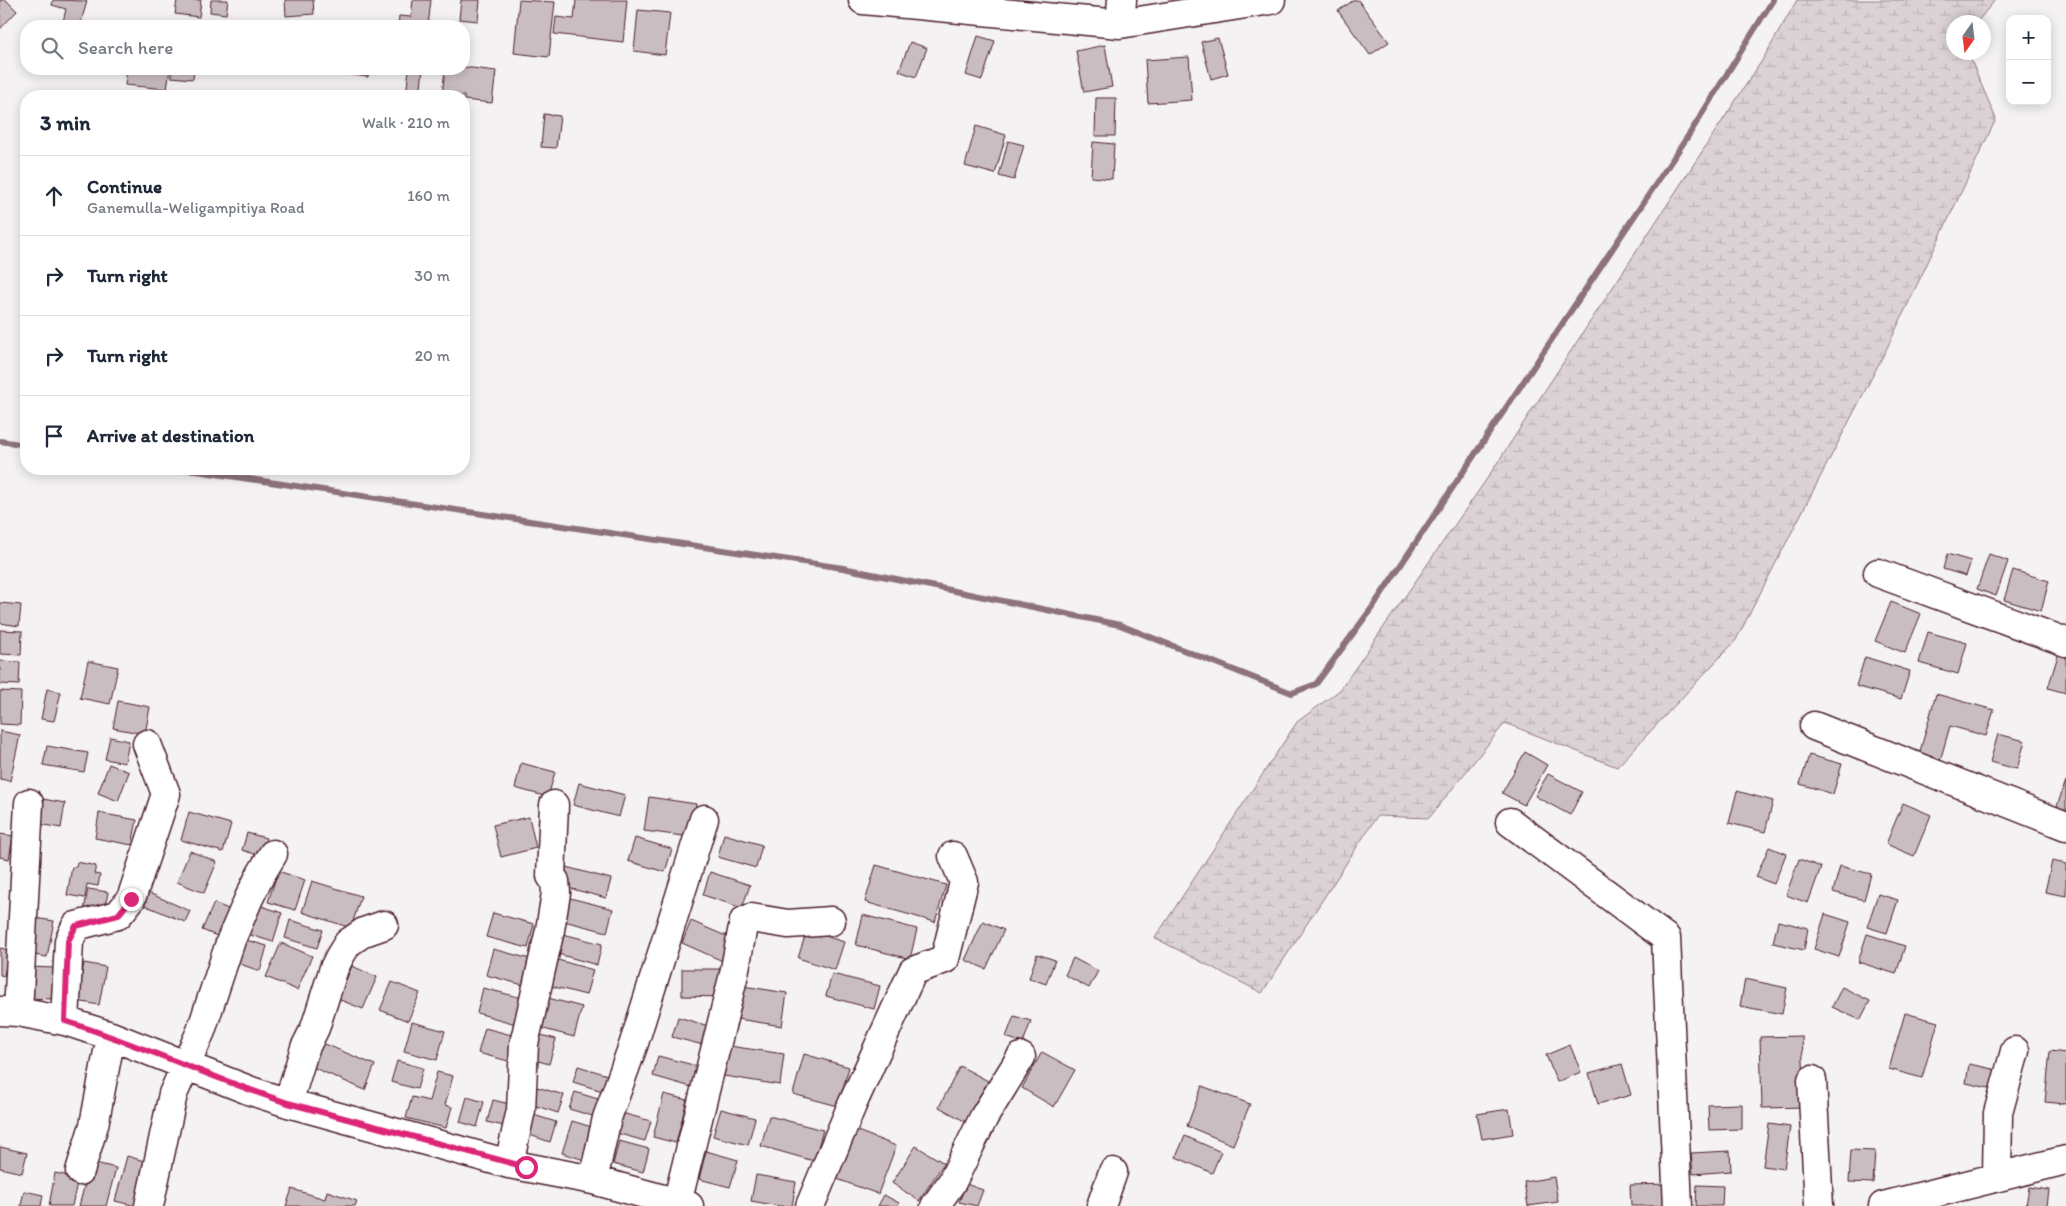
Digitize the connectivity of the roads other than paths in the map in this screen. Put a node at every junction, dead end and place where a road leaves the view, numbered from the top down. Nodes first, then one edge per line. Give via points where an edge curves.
1 (863, 0) edge
2 (1271, 0) edge
3 (1121, 12) edge
4 (1878, 573) dead end
5 (2066, 642) edge
6 (1814, 726) dead end
7 (147, 744) dead end
8 (29, 803) dead end
9 (554, 805) dead end
10 (704, 819) dead end
11 (1510, 822) dead end
12 (2066, 826) edge
13 (273, 854) dead end
14 (952, 856) dead end
15 (831, 921) dead end
16 (384, 925) dead end
17 (9, 1012) edge
18 (65, 1021) junction
19 (111, 1036) junction
20 (2015, 1051) dead end
21 (1021, 1057) dead end
22 (184, 1066) junction
23 (1812, 1080) dead end
24 (288, 1103) junction
25 (2066, 1160) edge
26 (509, 1164) junction
27 (80, 1171) dead end
28 (1113, 1172) dead end
29 (1997, 1177) junction
30 (593, 1180) junction
31 (683, 1204) edge
32 (148, 1206) edge
33 (810, 1206) edge
34 (935, 1206) edge
35 (1101, 1206) edge
36 (1678, 1206) edge
37 (1819, 1206) edge
38 (1883, 1206) edge

1 - 3 street
2 - 3 street
4 - 5 street
6 - 12 street
7 - 18 street via 166,794 131,899 118,915 76,926 68,941
8 - 17 street
9 - 26 street via 551,876 556,893 524,1044 521,1110
10 - 30 street via 608,1118
11 - 36 street via 1666,938
13 - 22 street via 249,898
14 - 33 street via 964,882 945,959 913,971
15 - 31 street via 788,924 751,918 744,921
16 - 24 street via 364,932 348,943 340,956
17 - 18 street
18 - 19 street
19 - 22 street
19 - 27 street via 94,1125
20 - 29 street via 1998,1113
21 - 34 street via 984,1117 952,1182
22 - 24 street
22 - 32 street via 168,1112
23 - 37 street
24 - 26 street
25 - 29 street
26 - 30 street
28 - 35 street
29 - 38 street
30 - 31 street

